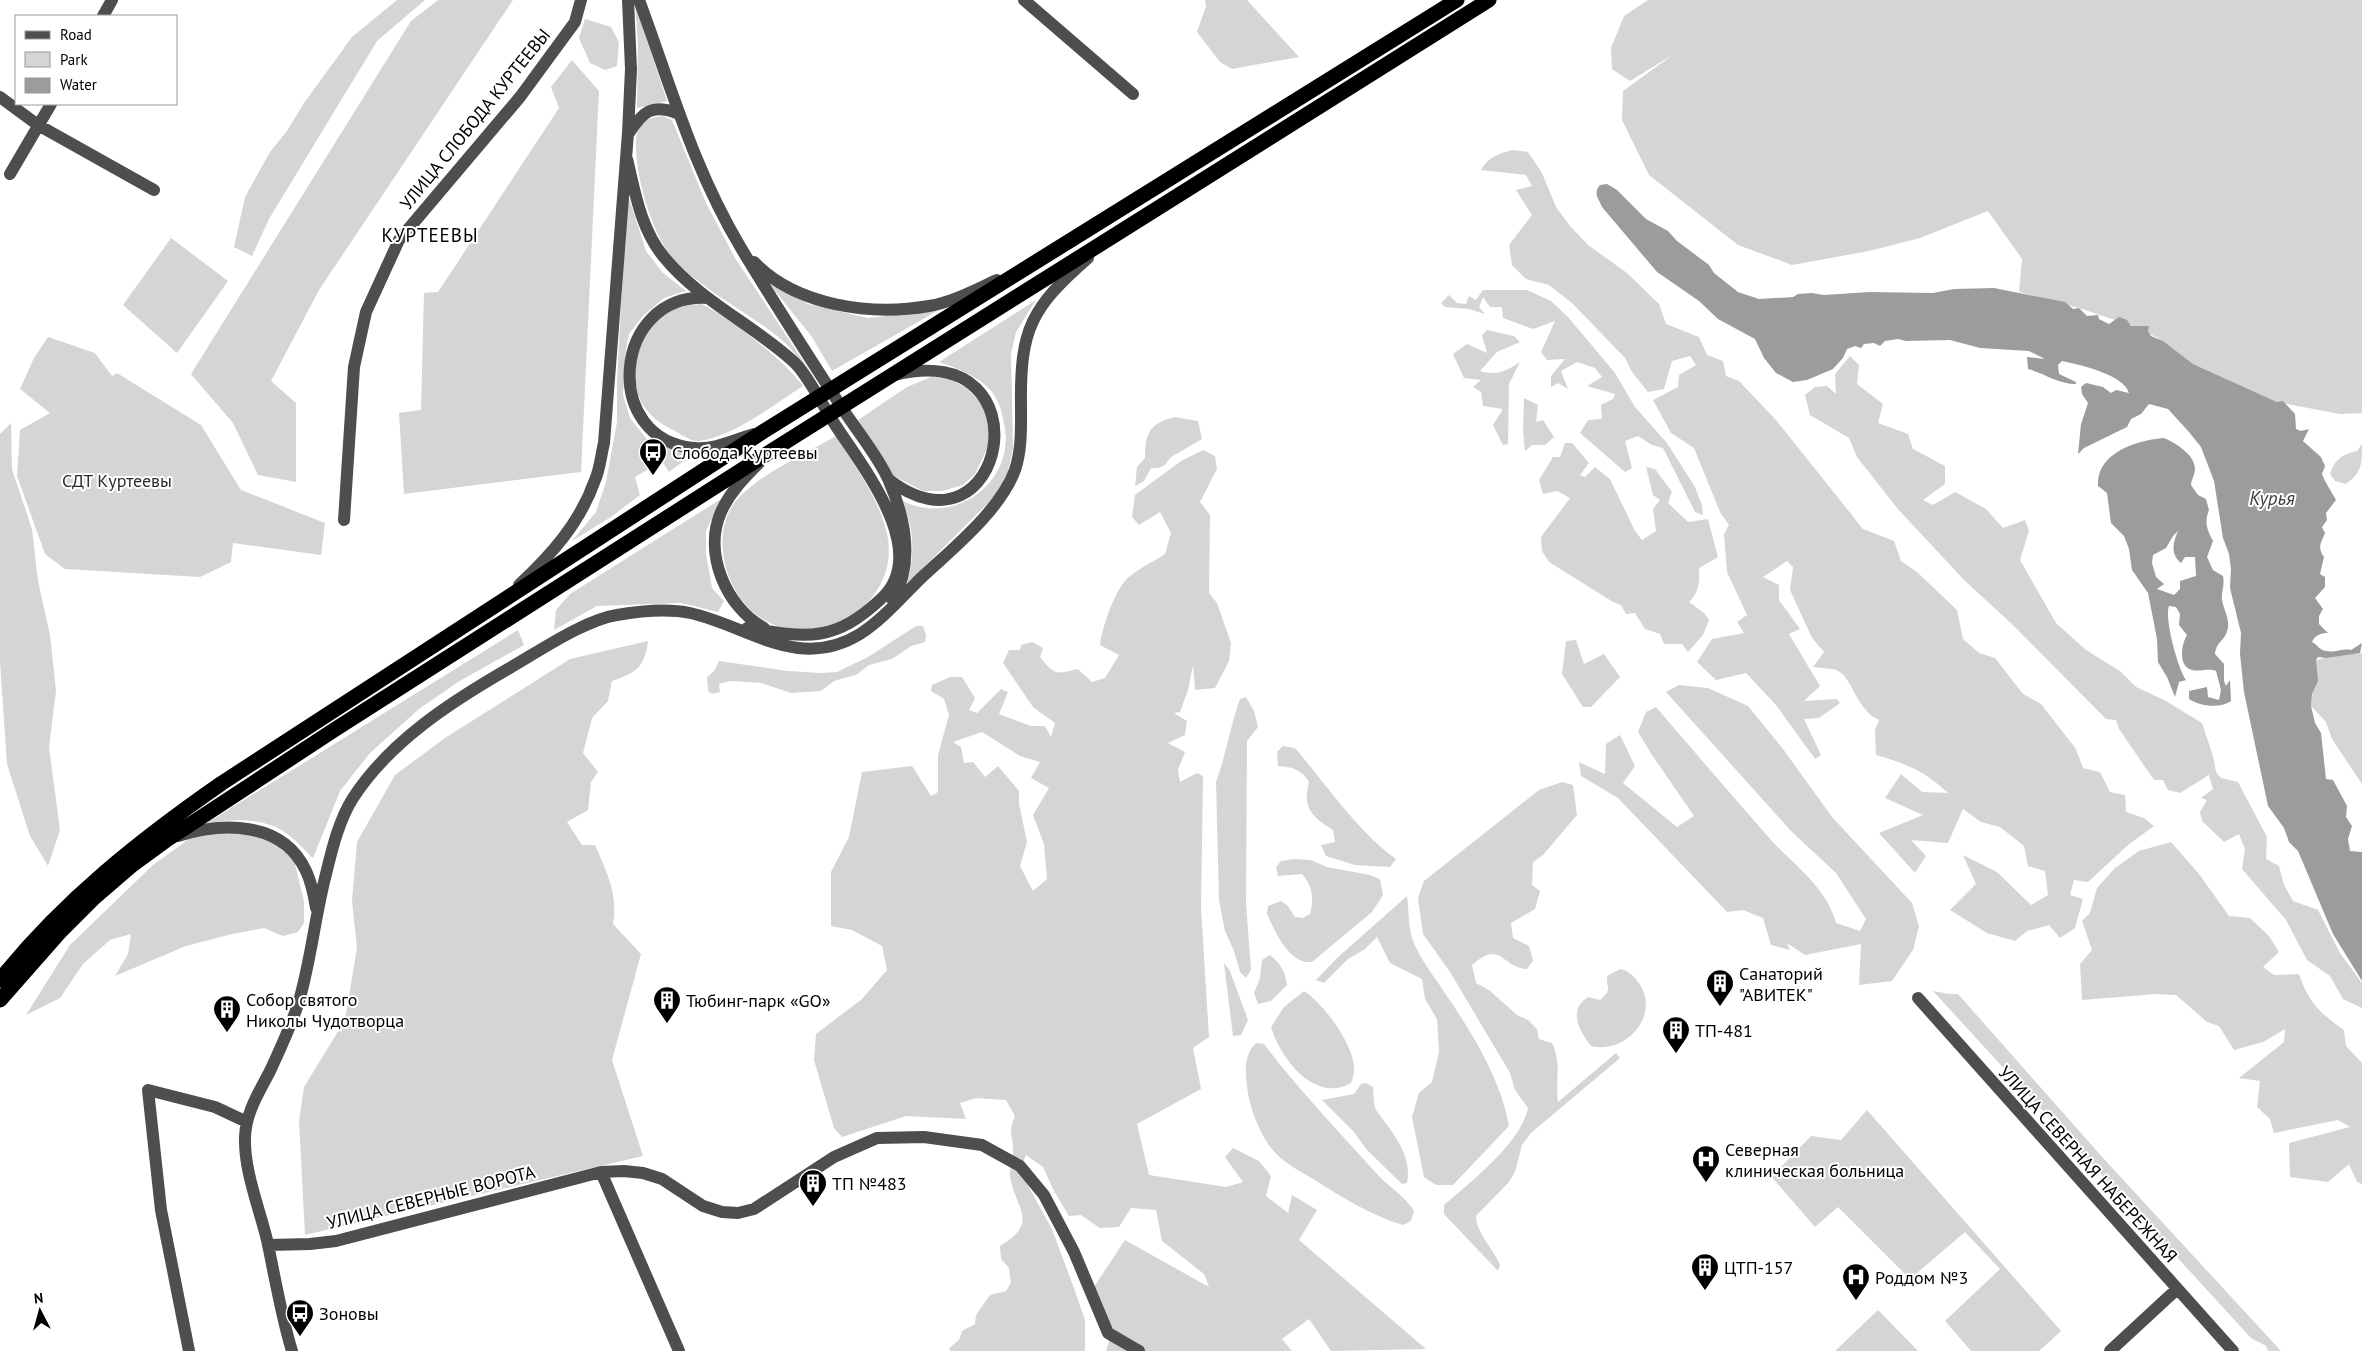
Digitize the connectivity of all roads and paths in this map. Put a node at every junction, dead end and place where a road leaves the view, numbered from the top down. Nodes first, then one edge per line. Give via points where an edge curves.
1 (112, 0) edge
2 (582, 0) edge
3 (628, 0) edge
4 (639, 0) edge
5 (1024, 0) edge
6 (1457, 0) edge
7 (1489, 0) edge
8 (104, 15) edge
9 (1133, 94) dead end
10 (0, 97) edge
11 (50, 105) edge
12 (677, 114) junction
13 (38, 125) junction
14 (628, 133) junction
15 (627, 159) junction
16 (10, 174) dead end
17 (154, 190) dead end
18 (1112, 236) junction
19 (740, 247) junction
20 (1035, 262) junction
21 (708, 298) junction
22 (885, 380) junction
23 (764, 431) junction
24 (776, 448) junction
25 (888, 479) junction
26 (344, 520) dead end
27 (502, 600) junction
28 (885, 613) junction
29 (728, 625) junction
30 (795, 636) junction
31 (168, 839) junction
32 (318, 913) junction
33 (0, 980) edge
34 (1918, 998) dead end
35 (0, 1000) edge
36 (247, 1122) junction
37 (601, 1172) junction
38 (268, 1245) junction
39 (2176, 1290) junction
40 (189, 1351) edge
41 (292, 1351) edge
42 (679, 1351) edge
43 (1139, 1351) edge
44 (2110, 1351) edge
45 (2233, 1351) edge

1 - 8 street
2 - 26 street, УЛИЦА СЛОБОДА КУРТЕЕВЫ via 576,22 520,97 399,240 366,312 354,367
3 - 14 street via 631,28
4 - 12 street
5 - 9 street
6 - 20 highway
7 - 18 highway
10 - 13 street
11 - 13 street
12 - 14 street via 651,109 638,118
12 - 19 street via 696,161
13 - 16 street
13 - 17 street
14 - 15 street
15 - 21 street via 649,233 677,272
15 - 27 street via 608,407 596,480 584,507 552,554
18 - 22 highway
18 - 28 street via 1063,280 1042,305 1027,331 1021,378 1020,447 1004,492 963,540
19 - 20 street via 771,276 804,294 829,302 874,309 930,306 959,298
19 - 25 street
20 - 23 highway
21 - 23 street via 673,302 646,323 632,352 630,387 633,403 655,433 681,446 708,448
21 - 30 street via 797,365 887,506 897,533 897,572 885,594 862,616 842,627 819,635
22 - 24 highway
22 - 25 street via 922,370 963,379 981,393 988,404 995,430 987,473 964,494 925,499 906,492
23 - 27 highway
24 - 30 street via 736,486 727,500 716,528 716,556 724,583 749,619 764,628
24 - 31 highway
25 - 28 street via 906,535 906,562 901,586
27 - 33 highway via 171,818 80,894
28 - 29 street via 860,634 833,646 804,650 774,643
29 - 30 street
29 - 32 street via 688,612 669,610 611,616 588,624 445,708 400,744 352,800 337,834
31 - 32 street via 208,828 232,826 275,838 290,848 306,870
31 - 35 highway via 131,866 59,932
32 - 36 street via 298,1004
34 - 39 street, УЛИЦА СЕВЕРНАЯ НАБЕРЕЖНАЯ
36 - 38 street via 246,1153
36 - 40 street via 215,1107 148,1090 162,1210
37 - 38 street, УЛИЦА СЕВЕРНЫЕ ВОРОТА via 336,1241
37 - 42 street
37 - 43 street, УЛИЦА СЕВЕРНЫЕ ВОРОТА via 644,1173 662,1179 703,1206 738,1213 754,1209 814,1168 877,1138 924,1137 982,1145 1020,1166 1044,1196 1074,1252 1108,1333
38 - 41 street
39 - 44 street
39 - 45 street, УЛИЦА СЕВЕРНАЯ НАБЕРЕЖНАЯ

